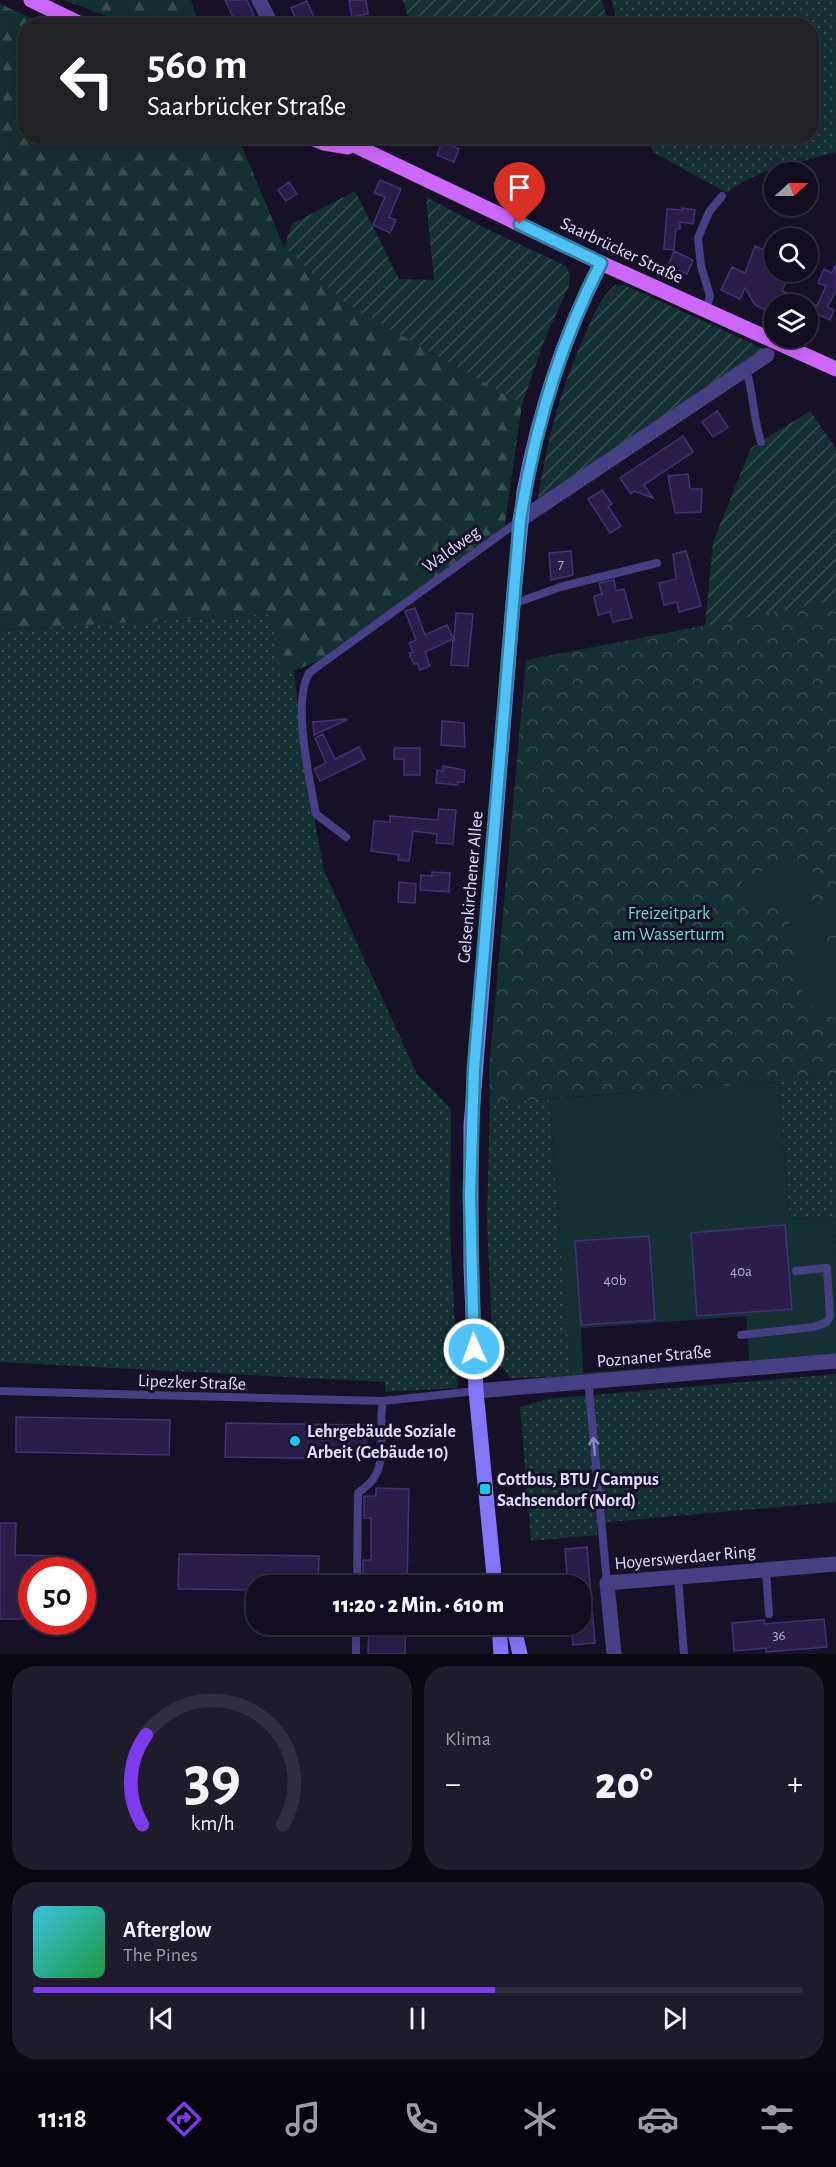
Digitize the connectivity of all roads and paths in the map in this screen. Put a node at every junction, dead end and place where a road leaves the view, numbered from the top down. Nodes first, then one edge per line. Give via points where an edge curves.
1 (31, 0) edge
2 (259, 0) edge
3 (68, 18) edge
4 (268, 18) edge
5 (330, 144) edge
6 (350, 144) edge
7 (360, 149) junction
8 (722, 196) dead end
9 (601, 263) junction
10 (706, 310) junction
11 (766, 355) dead end
12 (836, 369) edge
13 (746, 370) junction
14 (761, 442) dead end
15 (520, 520) junction
16 (657, 563) dead end
17 (513, 604) junction
18 (346, 837) dead end
19 (796, 1271) dead end
20 (741, 1335) dead end
21 (836, 1361) edge
22 (591, 1380) junction
23 (0, 1391) edge
24 (476, 1391) junction
25 (383, 1401) junction
26 (490, 1527) junction
27 (836, 1564) edge
28 (766, 1570) junction
29 (357, 1575) edge
30 (494, 1575) edge
31 (501, 1575) edge
32 (678, 1577) junction
33 (607, 1583) junction
34 (770, 1614) dead end
35 (357, 1635) edge
36 (500, 1635) edge
37 (516, 1635) edge
38 (356, 1654) edge
39 (501, 1654) edge
40 (520, 1654) edge
41 (614, 1654) edge
42 (684, 1654) edge

1 - 3 main road
2 - 4 street
5 - 7 main road, Saarbrücker Straße
6 - 7 main road, Saarbrücker Straße
7 - 9 main road, Saarbrücker Straße
8 - 10 lane via 709,212 698,238 710,296
9 - 10 main road, Saarbrücker Straße
9 - 15 main road, Gelsenkirchener Allee via 553,376 534,442
10 - 12 main road, Saarbrücker Straße
11 - 13 street, Waldweg
13 - 14 lane
13 - 15 street, Waldweg
15 - 17 main road, Gelsenkirchener Allee
15 - 18 lane, Waldweg via 310,672 305,680 301,694 305,754 316,814
16 - 17 lane via 561,587
17 - 24 main road, Gelsenkirchener Allee via 471,1126
19 - 20 lane via 827,1268 827,1322 814,1327
21 - 22 street, Poznaner Straße
22 - 24 street, Poznaner Straße
33 -> 22 lane
23 - 25 lane, Lipezker Straße
24 - 25 lane, Lipezker Straße
24 - 26 main road, Gelsenkirchener Allee
25 - 29 lane via 380,1463 375,1478 358,1493
26 - 30 main road, Gelsenkirchener Allee
26 - 31 main road, Gelsenkirchener Allee
27 - 28 street, Hoyerswerdaer Ring
28 - 32 street, Hoyerswerdaer Ring
28 - 34 lane
32 - 33 street, Hoyerswerdaer Ring
32 - 42 lane
33 - 41 street, Hoyerswerdaer Ring
35 - 38 lane
36 - 39 main road
37 - 40 main road

